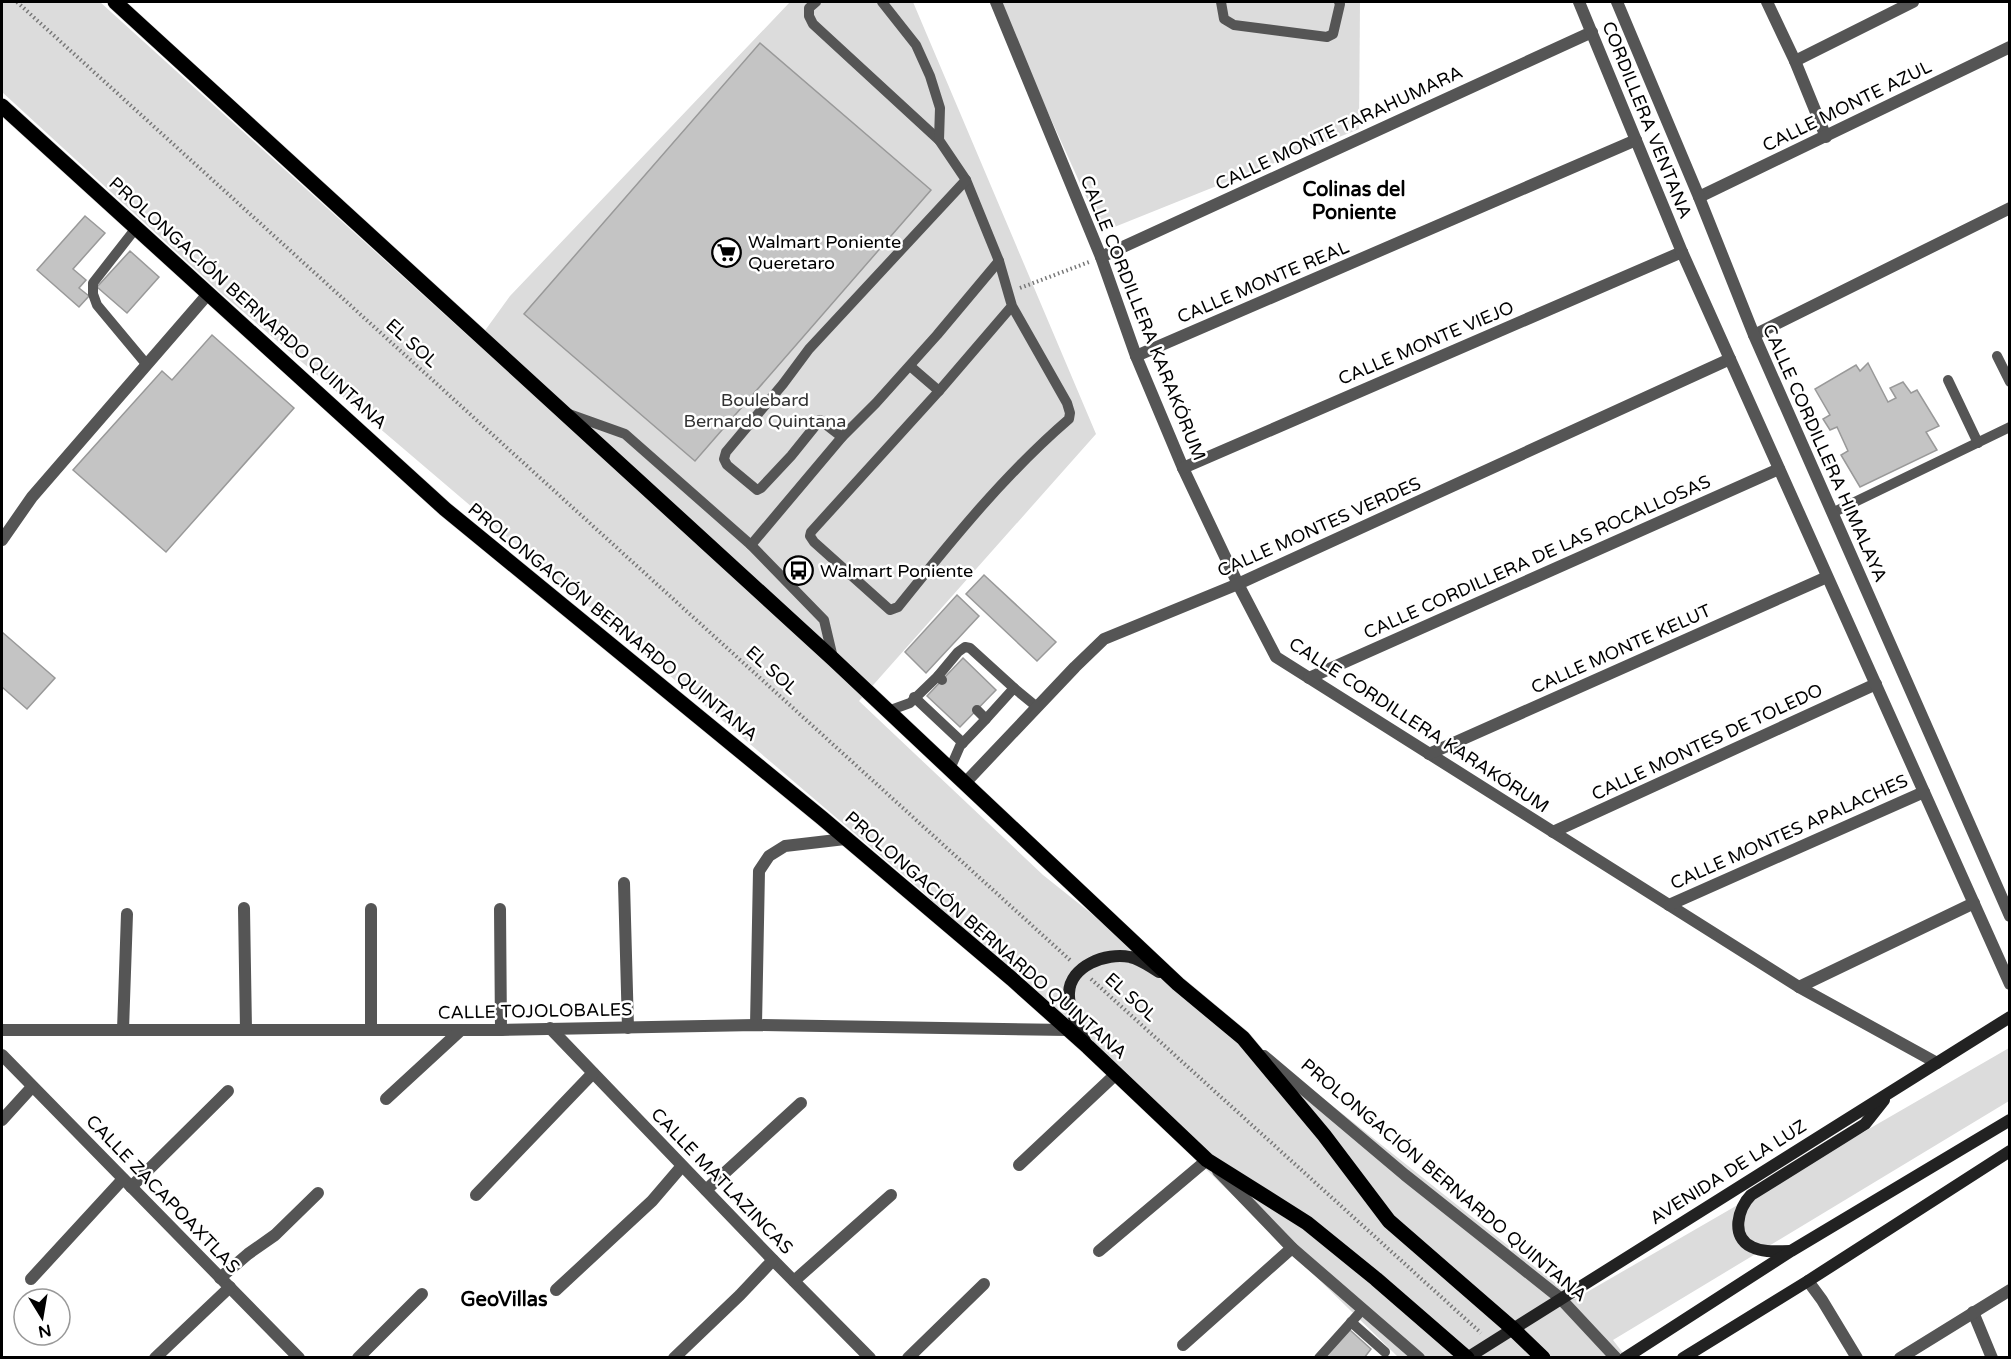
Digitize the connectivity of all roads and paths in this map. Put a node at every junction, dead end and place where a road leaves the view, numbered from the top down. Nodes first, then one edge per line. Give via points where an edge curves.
1 (17, 2) edge
2 (115, 2) edge
3 (816, 2) edge
4 (882, 2) edge
5 (996, 2) edge
6 (1221, 2) edge
7 (1340, 2) edge
8 (1579, 2) edge
9 (1617, 2) edge
10 (1767, 2) edge
11 (1913, 2) edge
12 (1592, 32) junction
13 (2010, 47) edge
14 (1795, 61) junction
15 (2, 106) edge
16 (1826, 137) junction
17 (939, 140) junction
18 (1636, 140) junction
19 (966, 180) junction
20 (1699, 197) junction
21 (2010, 208) edge
22 (136, 228) junction
23 (1682, 252) junction
24 (1101, 257) junction
25 (999, 261) junction
26 (1008, 292) junction
27 (208, 294) junction
28 (1012, 306) junction
29 (1754, 335) junction
30 (1136, 356) junction
31 (1997, 356) dead end
32 (1730, 359) junction
33 (147, 364) junction
34 (910, 366) junction
35 (1948, 380) dead end
36 (2010, 382) edge
37 (939, 391) junction
38 (563, 412) junction
39 (2010, 428) edge
40 (842, 437) junction
41 (1978, 442) junction
42 (1183, 468) junction
43 (1779, 469) junction
44 (1832, 513) junction
45 (2, 540) edge
46 (751, 545) junction
47 (1827, 577) junction
48 (1238, 584) junction
49 (833, 659) junction
50 (1309, 678) junction
51 (1876, 684) junction
52 (1014, 688) junction
53 (915, 697) junction
54 (1037, 707) junction
55 (977, 710) dead end
56 (888, 711) junction
57 (986, 719) junction
58 (963, 743) junction
59 (1429, 754) junction
60 (950, 769) junction
61 (965, 783) junction
62 (1924, 792) junction
63 (1553, 832) junction
64 (845, 839) junction
65 (624, 883) dead end
66 (1974, 903) junction
67 (1670, 905) junction
68 (244, 908) dead end
69 (371, 909) dead end
70 (500, 909) dead end
71 (127, 914) dead end
72 (2010, 916) edge
73 (1080, 969) junction
74 (1178, 984) junction
75 (2010, 984) edge
76 (1799, 987) junction
77 (2010, 1017) edge
78 (756, 1025) junction
79 (550, 1028) junction
80 (628, 1028) junction
81 (2, 1030) edge
82 (123, 1030) junction
83 (246, 1030) junction
84 (371, 1030) junction
85 (460, 1030) junction
86 (501, 1030) junction
87 (1068, 1030) junction
88 (1243, 1038) junction
89 (1088, 1047) junction
90 (2, 1055) edge
91 (1936, 1063) junction
92 (593, 1073) junction
93 (1116, 1074) junction
94 (32, 1087) junction
95 (1893, 1090) junction
96 (228, 1091) dead end
97 (386, 1099) dead end
98 (801, 1103) dead end
99 (2, 1120) edge
100 (2010, 1120) edge
101 (2010, 1151) edge
102 (1207, 1160) junction
103 (1019, 1165) dead end
104 (682, 1166) junction
105 (127, 1183) junction
106 (706, 1190) junction
107 (318, 1193) dead end
108 (476, 1195) dead end
109 (891, 1195) dead end
110 (1292, 1248) junction
111 (1099, 1251) dead end
112 (1791, 1251) junction
113 (773, 1260) junction
114 (220, 1278) junction
115 (31, 1279) dead end
116 (794, 1281) junction
117 (1808, 1281) junction
118 (984, 1284) dead end
119 (230, 1287) junction
120 (556, 1290) dead end
121 (2010, 1290) edge
122 (422, 1294) dead end
123 (1560, 1298) junction
124 (1363, 1309) junction
125 (1973, 1312) junction
126 (1351, 1322) junction
127 (1512, 1328) junction
128 (1390, 1333) junction
129 (1491, 1342) junction
130 (1183, 1346) dead end
131 (1384, 1355) edge
132 (865, 1356) edge
133 (1467, 1357) edge
134 (155, 1358) edge
135 (298, 1358) edge
136 (358, 1358) edge
137 (674, 1358) edge
138 (908, 1358) edge
139 (1319, 1358) edge
140 (1419, 1358) edge
141 (1543, 1358) edge
142 (1616, 1358) edge
143 (1625, 1358) edge
144 (1683, 1358) edge
145 (1857, 1358) edge
146 (1900, 1358) edge
147 (1992, 1358) edge

1 - 73 path, EL SOL
2 - 38 main road, PROLONGACIÓN BERNARDO QUINTANA
3 - 17 lane via 808,12 813,24
4 - 17 lane via 916,45 930,76 940,108
5 - 24 street, CALLE CORDILLERA KARAKÓRUM
6 - 7 lane via 1224,19 1234,25 1327,37 1333,34
8 - 12 street, CORDILLERA VENTANA
9 - 20 street, CALLE CORDILLERA HIMALAYA
10 - 14 street
11 - 14 street
12 - 18 street, CORDILLERA VENTANA
12 - 24 street, CALLE MONTE TARAHUMARA
13 - 16 street, CALLE MONTE AZUL
14 - 16 street
15 - 22 main road, PROLONGACIÓN BERNARDO QUINTANA
16 - 20 street, CALLE MONTE AZUL
17 - 19 lane
18 - 23 street, CORDILLERA VENTANA
18 - 30 street, CALLE MONTE REAL
19 - 25 lane
19 - 40 lane via 809,349 724,459 757,490 820,420
20 - 29 street, CALLE CORDILLERA HIMALAYA
21 - 29 street
22 - 27 main road, PROLONGACIÓN BERNARDO QUINTANA
22 - 33 lane via 93,283 93,294 97,305
23 - 32 street
23 - 42 street, CALLE MONTE VIEJO
24 - 26 path
24 - 30 street, CALLE CORDILLERA KARAKÓRUM
25 - 26 lane
25 - 34 lane
26 - 28 lane
27 - 33 street
27 - 64 main road, PROLONGACIÓN BERNARDO QUINTANA via 445,509
28 - 37 lane
28 - 37 lane via 1067,403 1069,419 1021,464 892,610 814,542 811,531
29 - 44 street, CALLE CORDILLERA HIMALAYA
30 - 42 street, CALLE CORDILLERA KARAKÓRUM
31 - 36 lane
32 - 43 street
32 - 48 street, CALLE MONTES VERDES
33 - 45 street via 32,497
34 - 37 lane
34 - 40 lane
35 - 41 lane
38 - 46 lane via 625,434
38 - 49 main road, PROLONGACIÓN BERNARDO QUINTANA
39 - 41 lane
40 - 46 lane
41 - 44 lane
42 - 48 street, CALLE CORDILLERA KARAKÓRUM
43 - 47 street
43 - 50 street, CALLE CORDILLERA DE LAS ROCALLOSAS
44 - 72 street, CALLE CORDILLERA HIMALAYA
46 - 49 lane via 824,620
47 - 51 street
47 - 59 street, CALLE MONTE KELUT
48 - 50 street, CALLE CORDILLERA KARAKÓRUM via 1276,657
48 - 54 street, CALLE MONTES VERDES via 1104,639
49 - 56 main road, PROLONGACIÓN BERNARDO QUINTANA
50 - 59 street, CALLE CORDILLERA KARAKÓRUM
51 - 62 street
51 - 63 street, CALLE MONTES DE TOLEDO
52 - 53 lane via 965,647 940,678
52 - 54 lane
52 - 57 lane
53 - 56 lane via 910,703
53 - 58 lane
54 - 61 street, CALLE MONTES VERDES
55 - 57 lane
56 - 60 main road, PROLONGACIÓN BERNARDO QUINTANA
57 - 58 lane
58 - 60 lane
59 - 63 street, CALLE CORDILLERA KARAKÓRUM
60 - 61 main road, PROLONGACIÓN BERNARDO QUINTANA
61 - 74 main road, PROLONGACIÓN BERNARDO QUINTANA
62 - 66 street
62 - 67 street, CALLE MONTES APALACHES
63 - 67 street, CALLE CORDILLERA KARAKÓRUM
64 - 78 street via 785,846 769,856 759,871
64 - 87 main road, PROLONGACIÓN BERNARDO QUINTANA
65 - 80 street
66 - 75 street
66 - 76 street
67 - 76 street, CALLE CORDILLERA KARAKÓRUM
68 - 83 street
69 - 84 street
70 - 86 street
71 - 82 street
73 - 74 main road via 1109,956 1127,956
73 - 89 main road via 1071,985 1070,1001
73 - 129 path, EL SOL
74 - 88 main road, PROLONGACIÓN BERNARDO QUINTANA
76 - 91 street, CALLE CORDILLERA KARAKÓRUM
77 - 91 main road, AVENIDA DE LA LUZ
78 - 80 street, CALLE TOJOLOBALES
78 - 87 street, CALLE TOJOLOBALES
79 - 80 street, CALLE TOJOLOBALES
79 - 86 street, CALLE TOJOLOBALES
79 - 92 street, CALLE MATLAZINCAS
81 - 82 street, CALLE TOJOLOBALES
82 - 83 street, CALLE TOJOLOBALES
83 - 84 street, CALLE TOJOLOBALES
84 - 85 street, CALLE TOJOLOBALES
85 - 86 street, CALLE TOJOLOBALES
85 - 97 street
87 - 89 main road, PROLONGACIÓN BERNARDO QUINTANA
88 - 123 street, PROLONGACIÓN BERNARDO QUINTANA via 1405,1176
88 - 127 main road, PROLONGACIÓN BERNARDO QUINTANA via 1389,1221
89 - 93 main road, PROLONGACIÓN BERNARDO QUINTANA
90 - 94 street, CALLE ZACAPOAXTLAS
91 - 95 main road, AVENIDA DE LA LUZ
92 - 104 street, CALLE MATLAZINCAS
92 - 108 street
93 - 102 main road, PROLONGACIÓN BERNARDO QUINTANA
93 - 103 street
94 - 99 street
94 - 105 street, CALLE ZACAPOAXTLAS
95 - 112 main road via 1865,1124 1743,1203 1738,1224 1743,1240 1759,1250
95 - 123 main road, AVENIDA DE LA LUZ
96 - 105 street
98 - 106 street
100 - 112 main road
101 - 117 main road
102 - 110 street, PROLONGACIÓN BERNARDO QUINTANA
102 - 111 street
102 - 133 main road, PROLONGACIÓN BERNARDO QUINTANA via 1308,1223
104 - 106 street, CALLE MATLAZINCAS
104 - 120 street via 652,1201
105 - 114 street, CALLE ZACAPOAXTLAS
105 - 115 street
106 - 113 street, CALLE MATLAZINCAS
107 - 114 street via 284,1227
109 - 116 street
110 - 124 street, PROLONGACIÓN BERNARDO QUINTANA
110 - 130 street
112 - 143 main road
113 - 116 street, CALLE MATLAZINCAS
113 - 137 street
114 - 119 street, CALLE ZACAPOAXTLAS
116 - 132 street, CALLE MATLAZINCAS
117 - 144 main road
117 - 145 street
118 - 138 street
119 - 134 street
119 - 135 street, CALLE ZACAPOAXTLAS
121 - 125 street
122 - 136 street
123 - 127 main road, AVENIDA DE LA LUZ
123 - 142 street, PROLONGACIÓN BERNARDO QUINTANA
124 - 126 lane
124 - 128 street, PROLONGACIÓN BERNARDO QUINTANA
125 - 146 street
125 - 147 street
126 - 131 lane
126 - 139 lane
127 - 129 main road, AVENIDA DE LA LUZ
127 - 141 main road, PROLONGACIÓN BERNARDO QUINTANA
128 - 131 lane
128 - 140 street, PROLONGACIÓN BERNARDO QUINTANA
129 - 133 main road, AVENIDA DE LA LUZ

